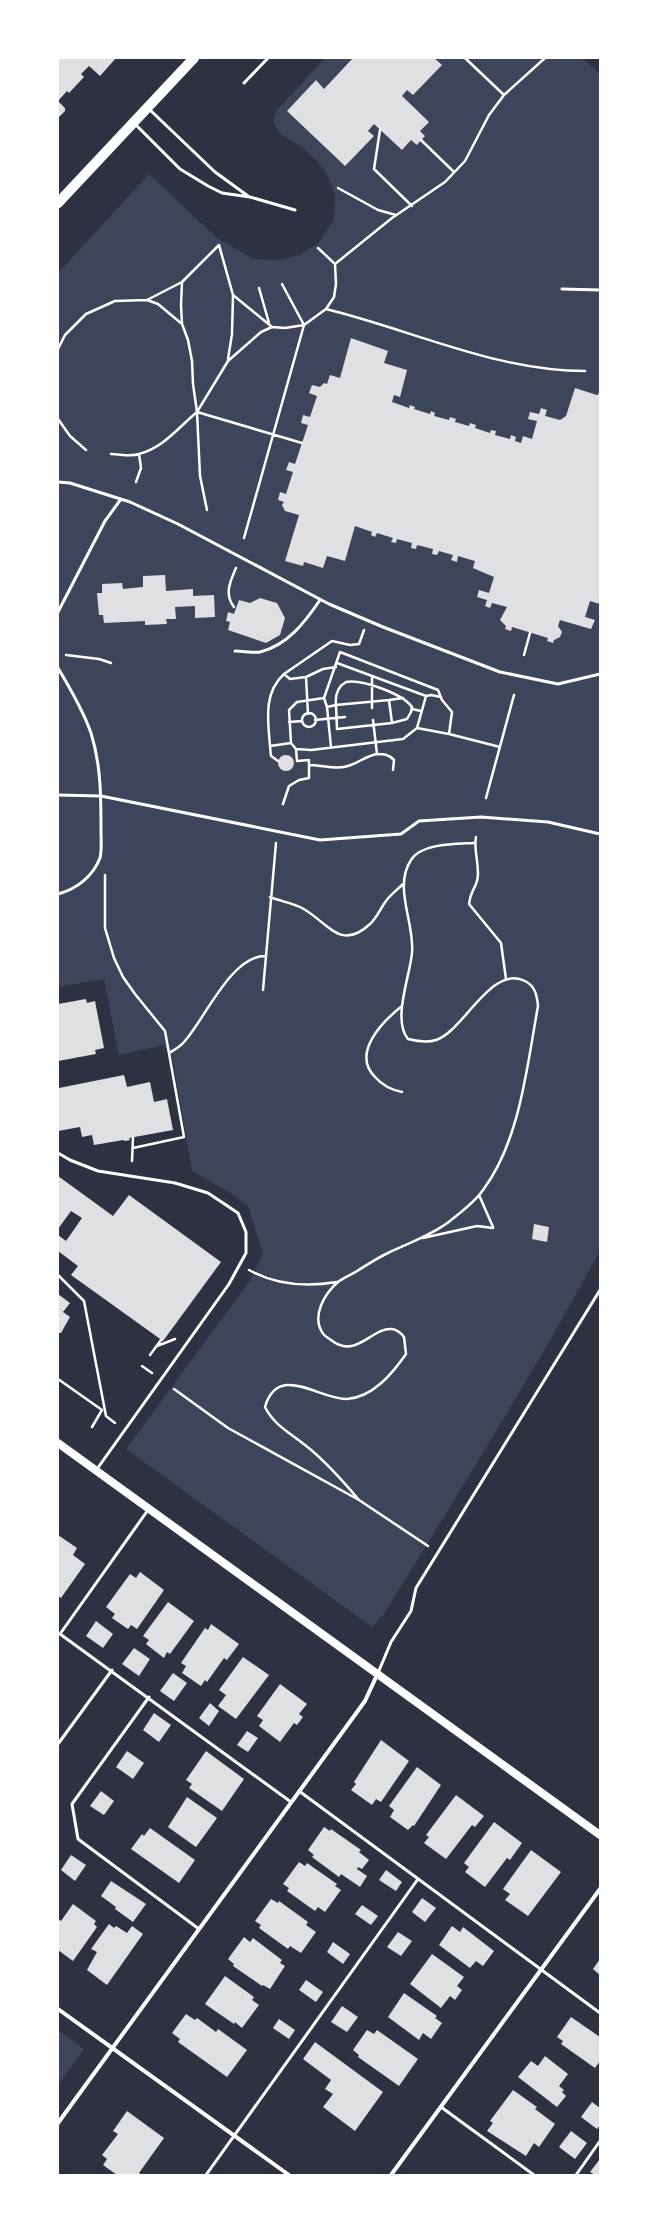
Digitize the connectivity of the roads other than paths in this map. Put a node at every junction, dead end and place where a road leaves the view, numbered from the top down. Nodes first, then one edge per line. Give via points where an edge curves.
1 (194, 58) edge
2 (268, 58) edge
3 (244, 83) dead end
4 (147, 107) junction
5 (133, 122) junction
6 (250, 197) junction
7 (58, 203) edge
8 (295, 210) dead end
9 (562, 289) dead end
10 (600, 290) edge
11 (58, 482) edge
12 (121, 499) junction
13 (320, 600) junction
14 (58, 612) edge
15 (236, 651) dead end
16 (58, 668) edge
17 (600, 674) edge
18 (58, 795) edge
19 (101, 796) junction
20 (600, 834) edge
21 (58, 894) edge
22 (58, 1153) edge
23 (600, 1290) edge
24 (58, 1443) edge
25 (96, 1471) junction
26 (148, 1509) junction
27 (59, 1635) edge
28 (112, 1670) junction
29 (377, 1675) junction
30 (149, 1697) junction
31 (58, 1744) edge
32 (299, 1791) junction
33 (291, 1802) junction
34 (600, 1835) edge
35 (418, 1879) junction
36 (600, 1889) edge
37 (199, 1929) junction
38 (541, 1969) junction
39 (58, 2008) edge
40 (600, 2013) edge
41 (113, 2048) junction
42 (441, 2107) junction
43 (58, 2123) edge
44 (234, 2136) junction
45 (600, 2141) edge
46 (206, 2175) edge
47 (289, 2175) edge
48 (391, 2175) edge
49 (534, 2175) edge
50 (576, 2175) edge

1 - 4 main road
2 - 3 lane
4 - 5 main road
4 - 6 lane via 215,172
5 - 6 lane via 190,176 222,192
5 - 7 main road
6 - 8 lane
9 - 10 lane
11 - 12 lane via 70,483
12 - 13 lane via 178,524
12 - 14 lane via 105,521
13 - 15 lane via 304,624 281,643 260,652
13 - 17 lane via 367,621 500,672 558,684
16 - 19 lane via 72,691 90,732 100,771
18 - 19 lane
19 - 20 lane via 320,840 401,834 419,821 481,818 548,822
19 - 21 lane via 100,857 90,877 69,891
22 - 25 lane via 98,1171 175,1183 208,1193 238,1213 246,1232 246,1254 240,1265 165,1376
23 - 29 lane via 416,1588 411,1611 391,1642
24 - 25 main road
25 - 26 main road
26 - 27 lane
26 - 29 main road
27 - 28 lane
28 - 30 lane
28 - 31 lane
29 - 32 street via 365,1701
29 - 34 main road
30 - 33 lane
30 - 37 lane via 72,1804 78,1839
32 - 33 street
32 - 35 lane
33 - 37 street
35 - 38 lane
35 - 44 lane
36 - 38 street
37 - 41 street
38 - 40 lane
38 - 42 street
39 - 41 street
41 - 43 street
41 - 44 street
42 - 48 street
42 - 49 lane
44 - 46 lane
44 - 47 street
45 - 50 lane

